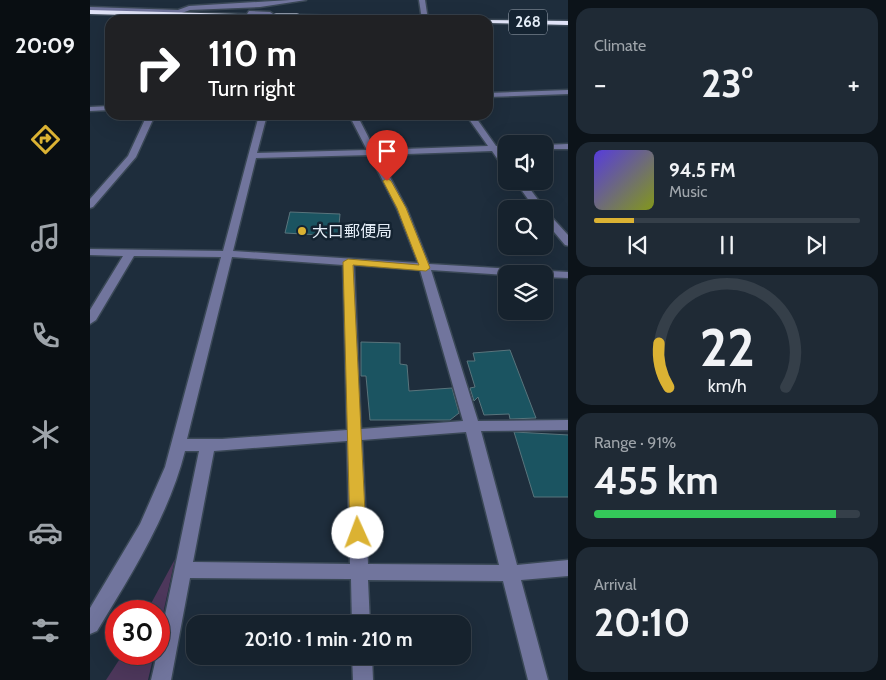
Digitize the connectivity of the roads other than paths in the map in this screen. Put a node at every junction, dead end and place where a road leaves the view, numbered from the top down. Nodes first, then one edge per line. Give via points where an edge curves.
1 (303, 0) edge
2 (422, 0) edge
3 (293, 1) edge
4 (90, 11) edge
5 (179, 12) junction
6 (273, 15) joint
7 (289, 15) edge
8 (424, 15) edge
9 (493, 21) edge
10 (568, 23) edge
11 (568, 92) edge
12 (493, 95) edge
13 (90, 108) edge
14 (105, 108) edge
15 (149, 120) edge
16 (262, 120) edge
17 (356, 120) edge
18 (474, 120) edge
19 (568, 146) edge
20 (553, 147) edge
21 (494, 149) junction
22 (498, 149) edge
23 (373, 153) junction
24 (498, 154) edge
25 (252, 156) junction
26 (90, 205) edge
27 (553, 225) edge
28 (568, 243) edge
29 (90, 252) edge
30 (130, 253) junction
31 (228, 254) junction
32 (348, 262) junction
33 (426, 268) junction
34 (498, 272) edge
35 (553, 274) edge
36 (568, 275) edge
37 (90, 320) edge
38 (568, 425) edge
39 (472, 426) junction
40 (354, 433) junction
41 (178, 445) junction
42 (208, 445) junction
43 (568, 568) edge
44 (183, 570) junction
45 (359, 573) junction
46 (510, 573) junction
47 (361, 615) edge
48 (90, 625) edge
49 (362, 665) edge
50 (161, 680) edge
51 (363, 680) edge
52 (538, 680) edge

1 - 3 street
2 - 8 street
3 - 5 street via 189,8
3 - 7 street
4 - 5 street
4 - 6 highway
5 - 6 street
9 - 10 highway, 268
11 - 12 street
13 - 14 street
15 - 26 street via 132,157
16 - 25 street
17 - 23 street
18 - 21 street
19 - 20 street
21 - 22 street
21 - 23 street
21 - 24 street
23 - 25 street
23 - 33 street via 402,208
25 - 31 street
27 - 28 street
29 - 30 street
30 - 31 street
30 - 37 street
31 - 32 street
31 - 41 street
32 - 33 street
32 - 40 street
33 - 34 street
33 - 39 street
35 - 36 street
38 - 39 street
39 - 40 street
39 - 46 street
40 - 42 street
40 - 45 street
41 - 42 street
41 - 48 street via 157,508
42 - 44 street
43 - 46 street
44 - 45 street
44 - 50 street
45 - 46 street
45 - 47 street
46 - 52 street
49 - 51 street

